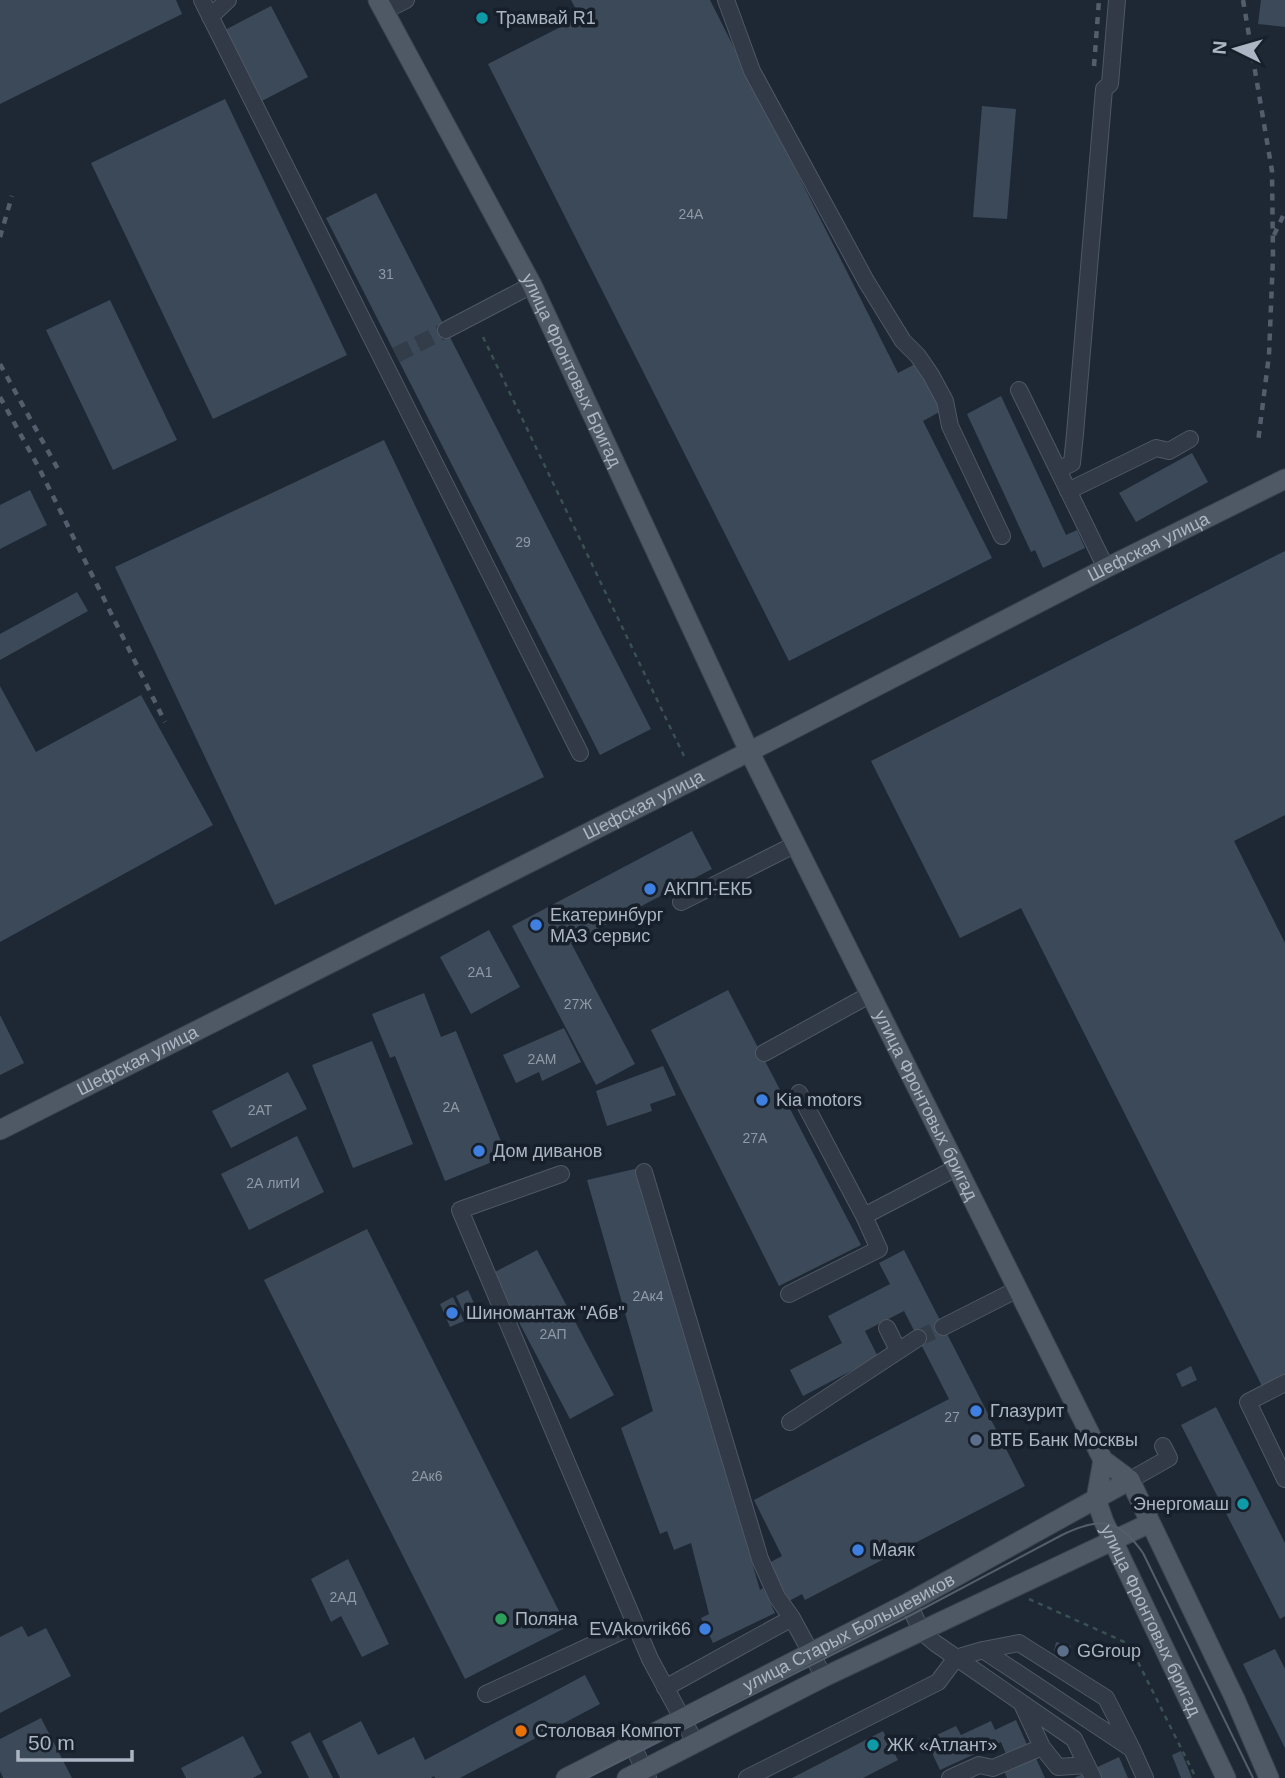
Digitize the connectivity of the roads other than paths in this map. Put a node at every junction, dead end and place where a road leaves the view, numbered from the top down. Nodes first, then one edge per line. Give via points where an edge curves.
1 (202, 0) edge
2 (228, 0) edge
3 (406, 0) edge
4 (726, 0) edge
5 (1117, 0) edge
6 (381, 5) edge
7 (210, 17) junction
8 (532, 285) junction
9 (446, 330) tunnel mouth
10 (1019, 390) dead end
11 (1190, 439) dead end
12 (1058, 470) junction
13 (1285, 479) edge
14 (1068, 491) junction
15 (1002, 536) dead end
16 (1106, 568) junction
17 (749, 751) junction
18 (580, 753) dead end
19 (796, 844) junction
20 (681, 902) dead end
21 (871, 994) junction
22 (765, 1053) dead end
23 (799, 1093) dead end
24 (0, 1130) edge
25 (958, 1167) junction
26 (644, 1172) dead end
27 (561, 1174) dead end
28 (864, 1216) junction
29 (1018, 1289) junction
30 (789, 1294) dead end
31 (943, 1327) tunnel mouth
32 (887, 1328) dead end
33 (918, 1338) tunnel mouth
34 (898, 1350) junction
35 (1285, 1383) edge
36 (790, 1422) dead end
37 (1163, 1446) dead end
38 (1103, 1460) junction
39 (1285, 1479) edge
40 (1130, 1480) junction
41 (1096, 1499) junction
42 (1150, 1523) junction
43 (1112, 1542) junction
44 (908, 1604) junction
45 (792, 1618) junction
46 (635, 1625) junction
47 (922, 1632) junction
48 (983, 1650) junction
49 (811, 1653) junction
50 (956, 1658) junction
51 (824, 1677) junction
52 (665, 1688) junction
53 (486, 1694) dead end
54 (1021, 1702) junction
55 (683, 1717) junction
56 (1085, 1718) junction
57 (1074, 1739) junction
58 (695, 1742) junction
59 (632, 1744) junction
60 (1042, 1747) junction
61 (1132, 1749) junction
62 (1090, 1771) edge
63 (995, 1773) edge
64 (640, 1775) edge
65 (566, 1778) edge
66 (747, 1778) edge
67 (950, 1778) edge
68 (1145, 1778) edge
69 (1226, 1778) edge
70 (1269, 1778) edge

1 - 7 lane
2 - 7 lane
3 - 6 lane
4 - 15 lane via 752,71 866,281 945,401 950,426
5 - 12 lane via 1110,84 1104,89 1076,434 1072,463
6 - 8 main road, улица Фронтовых Бригад
7 - 18 lane via 390,359
8 - 9 lane
8 - 17 main road, улица Фронтовых Бригад
10 - 12 lane
11 - 14 lane via 1169,451 1156,449
12 - 14 lane
13 - 16 main road, Шефская улица
14 - 16 lane
16 - 17 main road, Шефская улица
17 - 19 main road, улица Фронтовых бригад
17 - 24 main road, Шефская улица
19 - 20 lane
19 - 21 main road, улица Фронтовых бригад
21 - 22 lane
21 - 25 main road, улица Фронтовых бригад
23 - 28 lane
25 - 28 lane
25 - 29 main road, улица Фронтовых бригад
26 - 45 lane via 760,1559
27 - 46 lane via 460,1210
28 - 30 lane via 879,1249
29 - 31 lane
29 - 38 main road, улица Фронтовых бригад
32 - 34 lane
33 - 34 lane
34 - 36 lane
35 - 39 lane via 1248,1402
37 - 40 lane via 1169,1458
38 - 40 main road, улица Фронтовых бригад
38 - 41 main road
40 - 41 main road, улица Старых Большевиков
40 - 42 main road, улица Фронтовых бригад
41 - 43 main road, улица Фронтовых бригад
41 - 44 main road, улица Старых Большевиков
42 - 43 main road, улица Старых Большевиков
42 - 70 main road, улица Фронтовых бригад
43 - 47 main road, улица Старых Большевиков
43 - 69 main road, улица Фронтовых бригад
44 - 47 lane
44 - 49 main road, улица Старых Большевиков
45 - 49 lane
45 - 52 lane
46 - 52 lane
46 - 53 lane
47 - 50 lane
47 - 51 main road, улица Старых Большевиков
48 - 50 lane
48 - 56 lane
48 - 61 lane via 1019,1643 1106,1698
49 - 51 lane
49 - 55 main road, улица Старых Большевиков
50 - 54 lane
50 - 66 lane via 938,1682
51 - 58 main road, улица Старых Большевиков
52 - 55 lane
54 - 57 lane
54 - 60 lane
55 - 58 lane
55 - 59 main road, улица Старых Большевиков
56 - 57 lane
56 - 61 lane
57 - 62 lane
58 - 64 main road, улица Старых Большевиков
59 - 64 lane
59 - 65 main road, улица Старых Большевиков
60 - 62 lane via 1058,1767
60 - 63 lane
61 - 68 lane
63 - 67 lane via 979,1765

